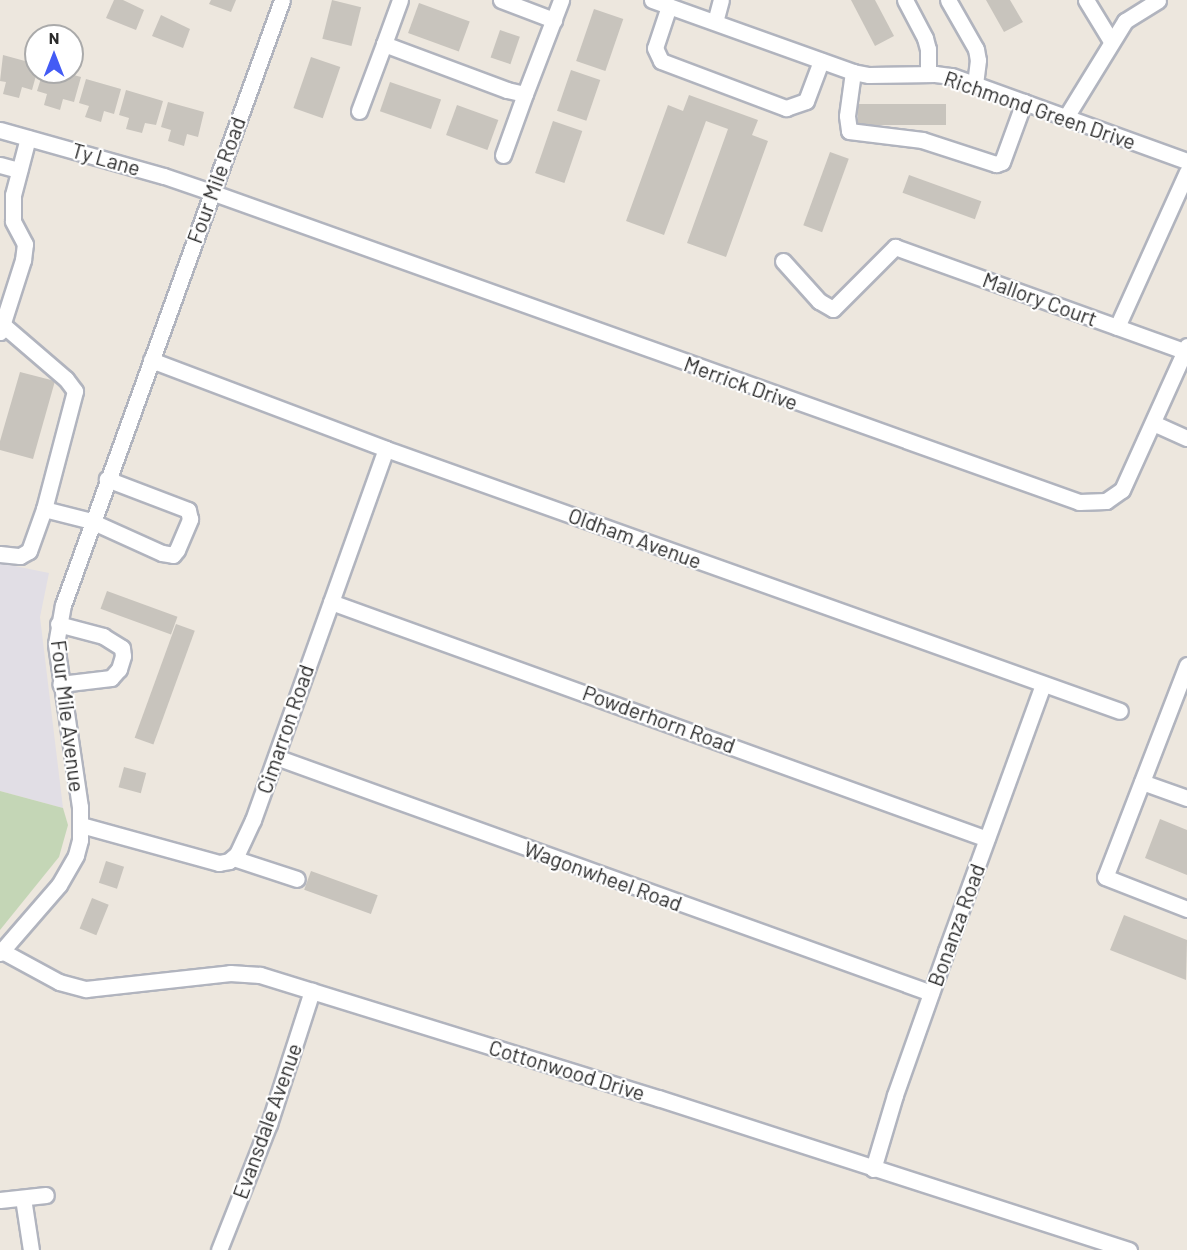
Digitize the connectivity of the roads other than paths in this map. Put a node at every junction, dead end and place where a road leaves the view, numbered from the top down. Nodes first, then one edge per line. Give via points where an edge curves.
1 (282, 0) edge
2 (400, 0) edge
3 (501, 0) edge
4 (561, 0) edge
5 (652, 0) edge
6 (721, 0) edge
7 (904, 0) edge
8 (948, 0) edge
9 (1086, 0) edge
10 (1158, 0) edge
11 (669, 6) junction
12 (554, 20) junction
13 (715, 22) junction
14 (1111, 41) junction
15 (384, 44) junction
16 (821, 61) junction
17 (853, 72) junction
18 (928, 74) junction
19 (975, 84) junction
20 (525, 94) junction
21 (1023, 102) junction
22 (359, 111) dead end
23 (1066, 117) junction
24 (0, 130) edge
25 (28, 138) junction
26 (503, 155) dead end
27 (1187, 161) edge
28 (0, 165) edge
29 (19, 170) junction
30 (1187, 172) edge
31 (211, 192) junction
32 (783, 261) dead end
33 (1117, 327) junction
34 (1, 328) edge
35 (1186, 349) edge
36 (151, 360) junction
37 (1153, 423) junction
38 (1187, 438) edge
39 (386, 449) junction
40 (107, 479) junction
41 (44, 509) junction
42 (91, 521) junction
43 (0, 554) edge
44 (331, 602) junction
45 (58, 624) junction
46 (1186, 671) edge
47 (60, 684) junction
48 (1043, 684) junction
49 (1120, 711) dead end
50 (276, 757) junction
51 (1142, 782) junction
52 (1187, 798) edge
53 (81, 825) junction
54 (987, 839) junction
55 (233, 858) junction
56 (297, 879) dead end
57 (1187, 909) edge
58 (1, 952) edge
59 (312, 991) junction
60 (931, 993) junction
61 (873, 1168) junction
62 (46, 1195) dead end
63 (22, 1198) junction
64 (0, 1200) edge
65 (31, 1250) edge
66 (219, 1250) edge
67 (1129, 1250) edge

1 - 31 street, Four Mile Road
2 - 15 street
3 - 12 street
4 - 12 street
5 - 11 street, Richmond Green Drive
6 - 13 street
7 - 18 street via 925,38
8 - 19 street via 976,49
9 - 14 street
10 - 14 street via 1125,21
11 - 13 street, Richmond Green Drive
11 - 16 street via 655,48 661,61 786,108 806,101
12 - 20 street
13 - 16 street, Richmond Green Drive
14 - 23 street
15 - 20 street
15 - 22 street
16 - 17 street, Richmond Green Drive
17 - 18 street, Richmond Green Drive
17 - 21 street via 847,116 849,131 922,140 996,164 1002,162
18 - 19 street, Richmond Green Drive via 952,76
19 - 21 street, Richmond Green Drive
20 - 26 street
21 - 23 street, Richmond Green Drive
23 - 27 street, Richmond Green Drive
24 - 25 street, Ty Lane
25 - 29 street
25 - 31 street, Ty Lane
28 - 29 street
29 - 34 street via 13,195 13,221 25,244
30 - 33 street
31 - 36 street, Four Mile Road
31 - 37 street, Merrick Drive via 1071,501 1106,501 1122,490
32 - 33 street, Mallory Court via 819,301 833,309 895,247
33 - 35 street, Mallory Court
34 - 41 street via 75,391
35 - 37 street, Merrick Drive
36 - 39 street, Oldham Avenue
36 - 40 street, Four Mile Avenue
37 - 38 street
39 - 44 street, Cimarron Road
39 - 48 street, Oldham Avenue
40 - 42 street, Four Mile Avenue
40 - 42 street via 188,510 190,519 173,555
41 - 42 street
41 - 43 street via 29,550 20,556
42 - 45 street, Four Mile Avenue
44 - 50 street, Cimarron Road
44 - 54 street, Powderhorn Road
45 - 47 street, Four Mile Avenue
45 - 47 street via 103,636 122,648 123,656 111,678
46 - 51 street
47 - 53 street, Four Mile Avenue
48 - 49 street, Oldham Avenue
48 - 54 street, Bonanza Road
50 - 55 street, Cimarron Road via 243,845
50 - 60 street, Wagonwheel Road
51 - 52 street
51 - 57 street via 1106,877
53 - 55 street via 219,863
53 - 58 street, Four Mile Avenue via 76,855 68,870
54 - 60 street, Bonanza Road
55 - 56 street
58 - 59 street, Cottonwood Drive via 59,982 86,988 245,973
59 - 61 street, Cottonwood Drive
59 - 66 street, Evansdale Avenue via 269,1124
60 - 61 street, Bonanza Road
61 - 67 street, Cottonwood Drive
62 - 63 street
63 - 64 street
63 - 65 street

